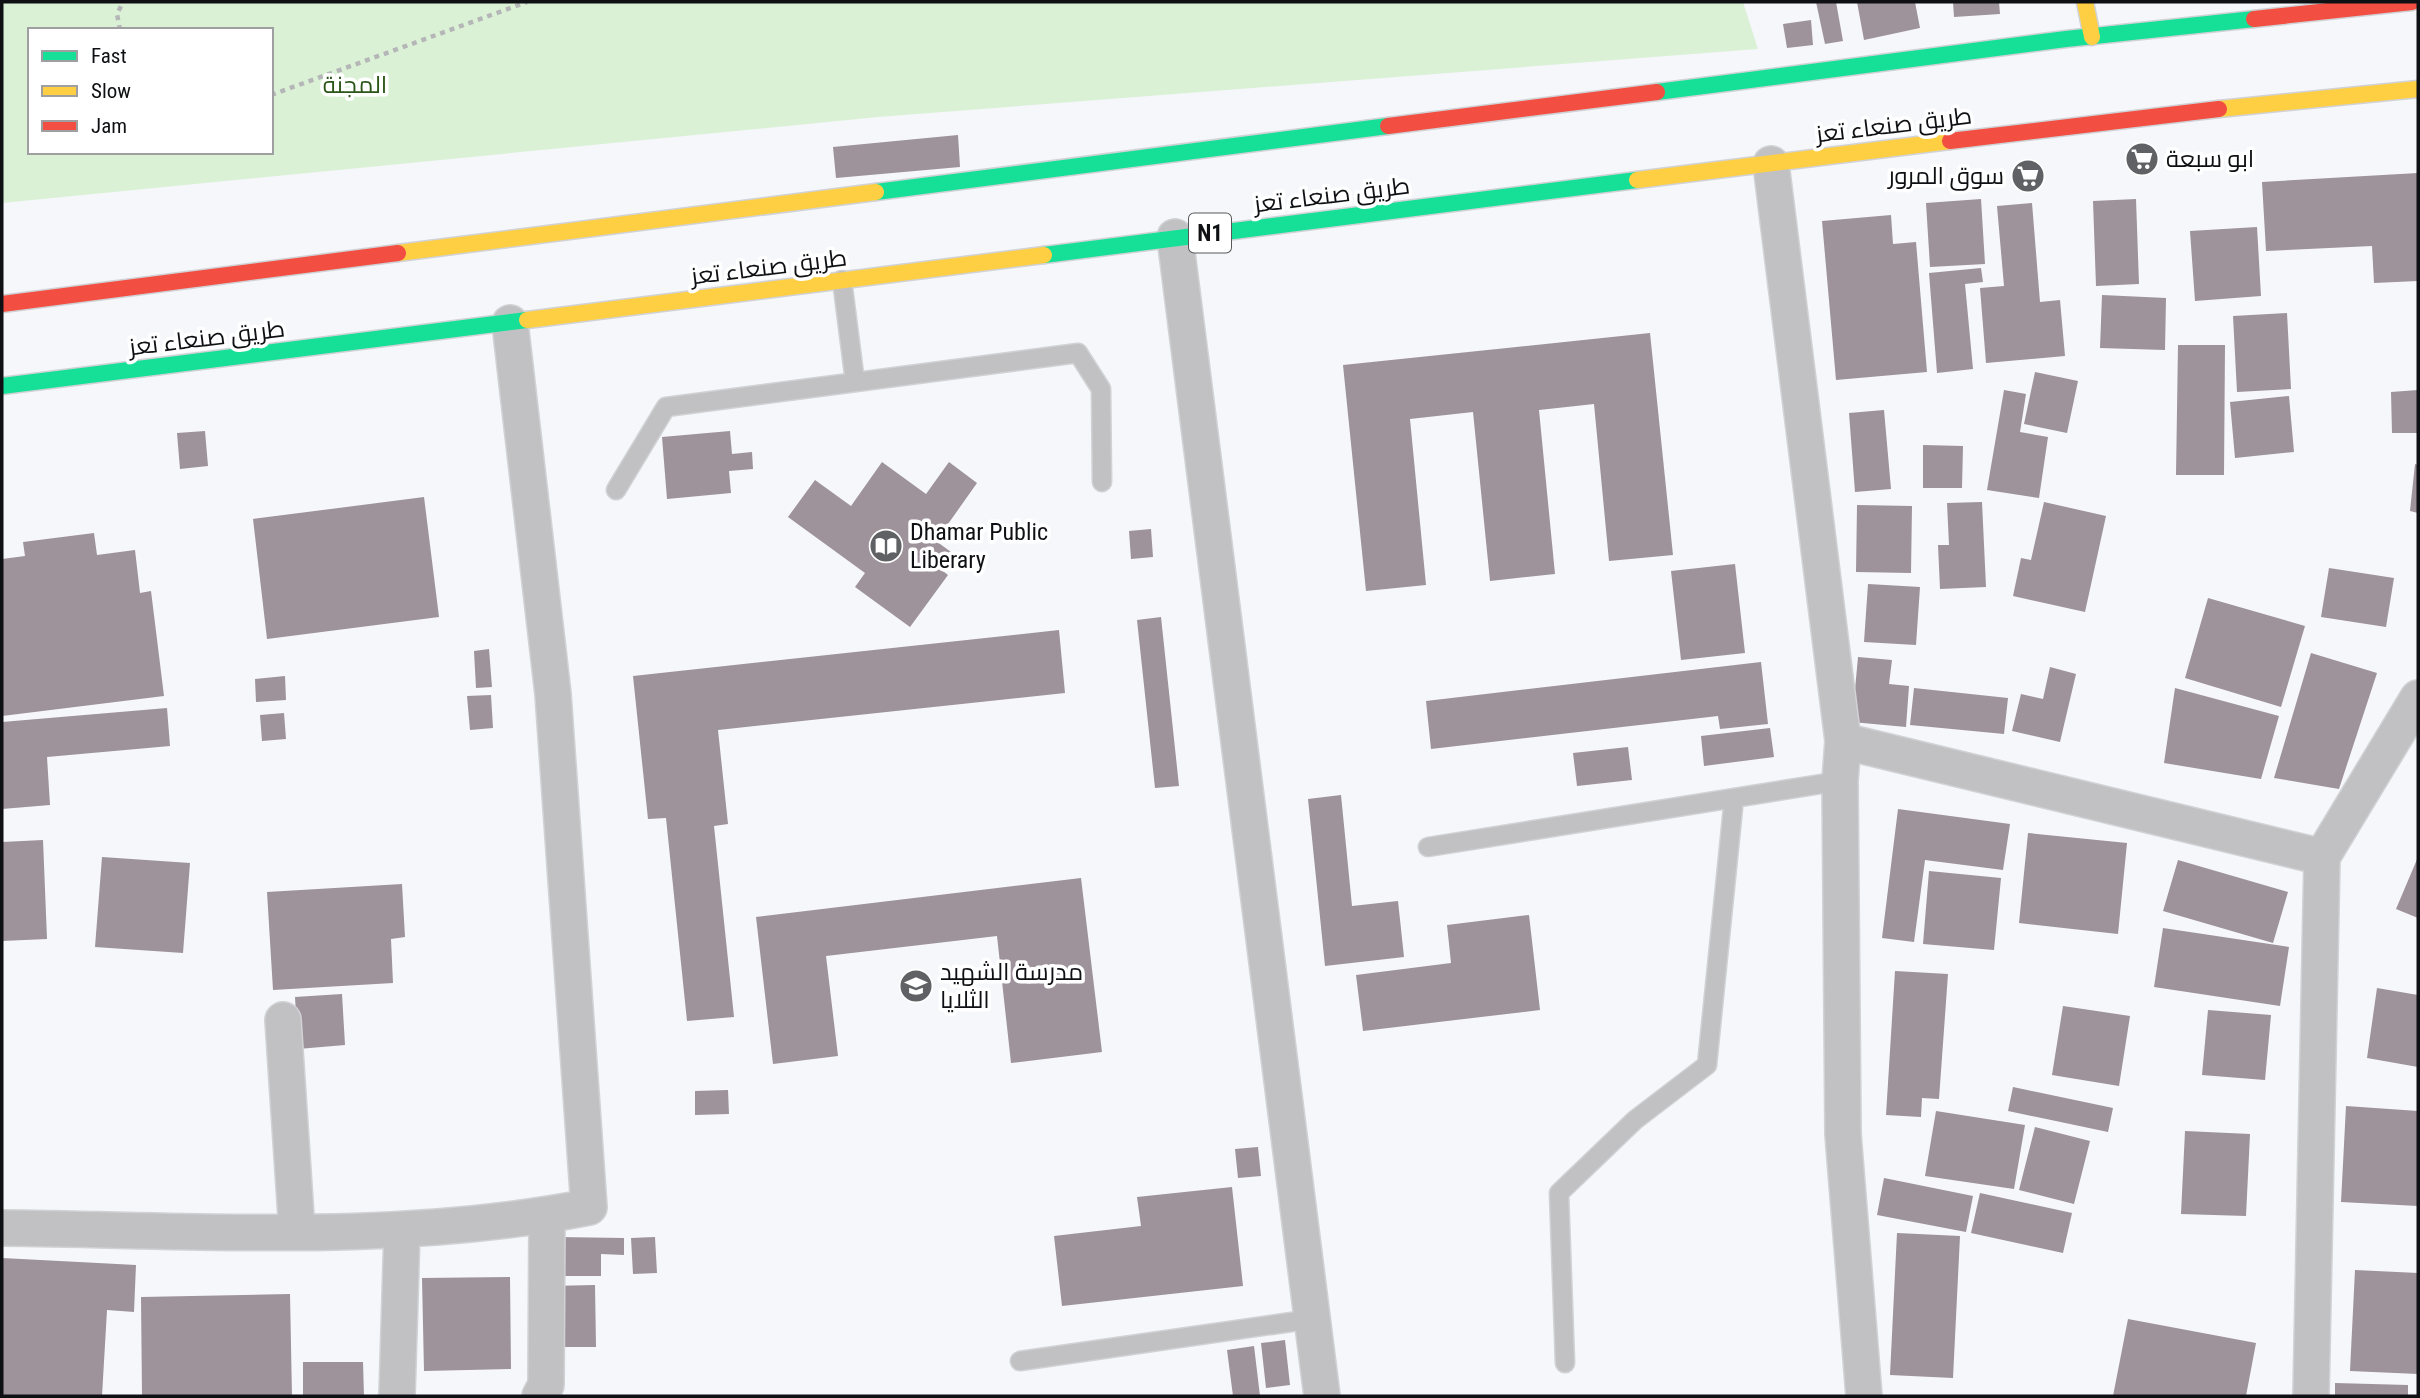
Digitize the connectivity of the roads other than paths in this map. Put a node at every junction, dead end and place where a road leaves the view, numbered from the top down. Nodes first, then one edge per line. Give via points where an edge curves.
1 (2085, 2) edge
2 (2412, 2) edge
3 (2092, 37) junction
4 (2418, 89) edge
5 (1771, 164) junction
6 (1175, 237) junction
7 (842, 280) junction
8 (2, 304) edge
9 (510, 323) junction
10 (855, 382) junction
11 (2, 386) edge
12 (1102, 482) dead end
13 (616, 490) dead end
14 (2418, 698) edge
15 (1843, 741) junction
16 (1840, 781) junction
17 (1734, 798) junction
18 (1428, 847) dead end
19 (2322, 857) junction
20 (283, 1020) dead end
21 (547, 1215) junction
22 (2, 1228) edge
23 (297, 1231) junction
24 (402, 1231) junction
25 (1312, 1319) junction
26 (1020, 1361) dead end
27 (1565, 1363) dead end
28 (397, 1396) edge
29 (540, 1396) edge
30 (1322, 1396) edge
31 (1864, 1396) edge
32 (2311, 1396) edge

1 - 3 main road
2 - 3 main road
3 - 8 main road
4 - 5 main road, طريق صنعاء تعز / N1 via 2145,116
5 - 6 main road, طريق صنعاء تعز / N1
5 - 15 street
6 - 7 main road, طريق صنعاء تعز / N1
6 - 25 street
7 - 9 main road, طريق صنعاء تعز / N1
7 - 10 lane
9 - 11 main road, طريق صنعاء تعز / N1
9 - 21 street via 553,694 589,1207
10 - 12 lane via 1078,353 1101,389
10 - 13 lane via 666,407
14 - 19 street
15 - 16 street
15 - 19 street
16 - 17 lane
16 - 31 street via 1843,1134
17 - 18 lane
17 - 27 lane via 1707,1065 1635,1121 1559,1193
19 - 32 street
20 - 23 street
21 - 24 street
21 - 29 street via 546,1385
22 - 23 street
23 - 24 street
24 - 28 street
25 - 26 lane
25 - 30 street

